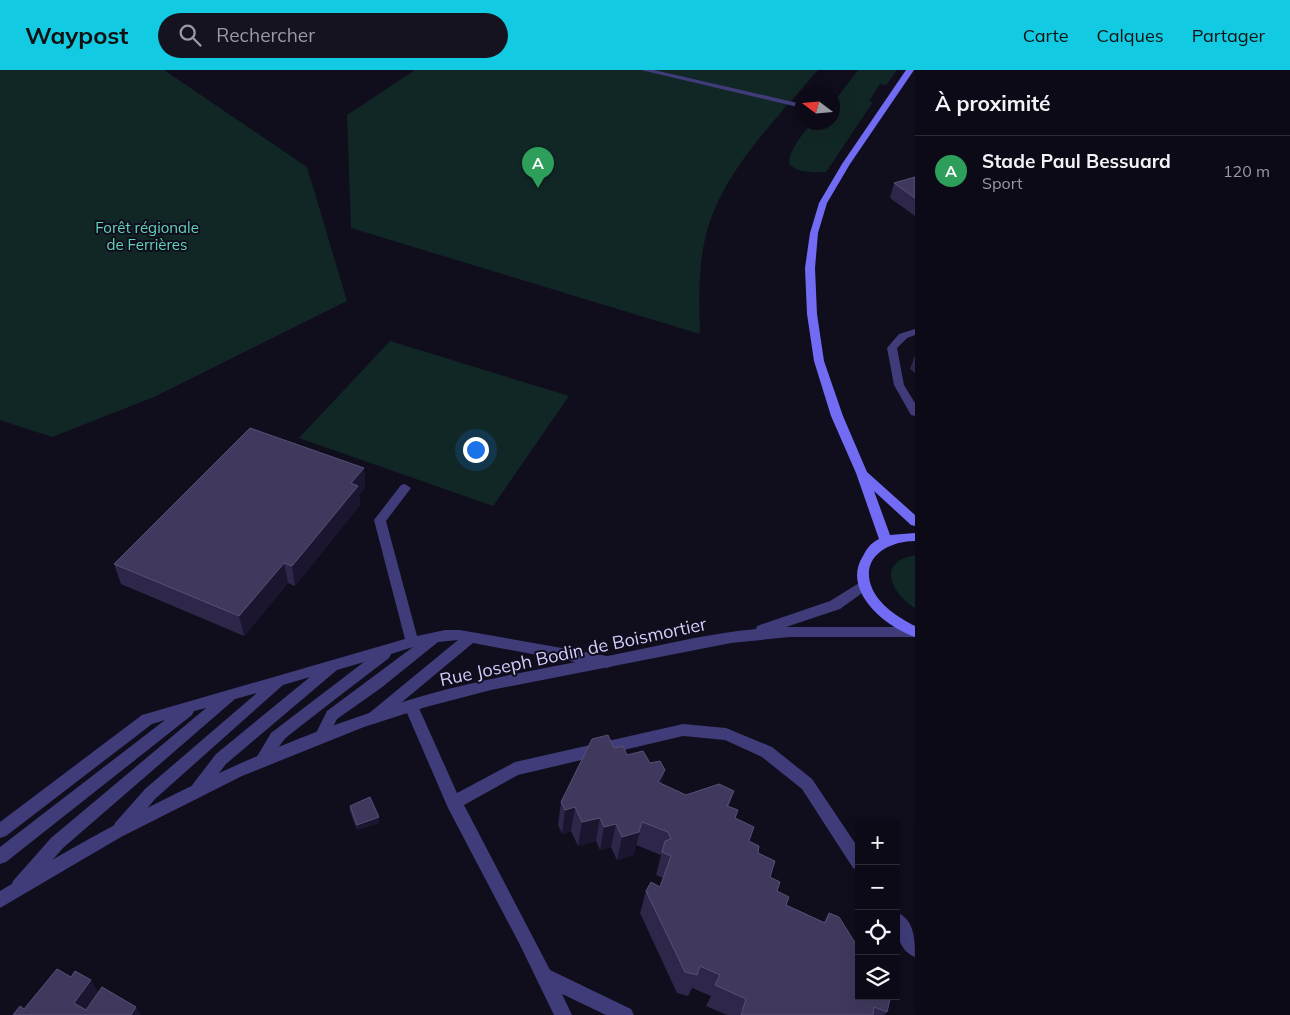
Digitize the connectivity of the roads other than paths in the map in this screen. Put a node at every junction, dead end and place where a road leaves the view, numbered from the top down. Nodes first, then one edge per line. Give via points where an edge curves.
1 (645, 70) edge
2 (911, 73) edge
3 (795, 104) edge
4 (915, 332) edge
5 (915, 413) edge
6 (862, 473) junction
7 (405, 488) dead end
8 (915, 522) edge
9 (915, 537) edge
10 (886, 541) junction
11 (864, 585) junction
12 (914, 632) edge
13 (749, 635) junction
14 (436, 636) junction
15 (471, 636) junction
16 (414, 642) junction
17 (390, 649) junction
18 (607, 662) junction
19 (334, 666) junction
20 (280, 680) junction
21 (233, 694) junction
22 (193, 706) junction
23 (412, 706) junction
24 (371, 720) junction
25 (321, 737) junction
26 (262, 760) junction
27 (198, 789) junction
28 (453, 803) junction
29 (120, 830) junction
30 (0, 831) edge
31 (855, 857) edge
32 (0, 858) edge
33 (14, 891) junction
34 (0, 900) edge
35 (900, 926) edge
36 (915, 948) edge
37 (545, 976) junction
38 (563, 1015) edge
39 (625, 1015) edge

1 - 3 street
2 - 6 main road via 846,164 824,204 814,233 810,268 819,361 837,416
4 - 5 street via 903,336 892,348 899,386
6 - 8 main road
6 - 10 main road
7 - 16 street via 380,520 408,630
9 - 10 main road
10 - 11 main road via 866,558 862,571
11 - 12 main road via 881,611
11 - 13 street, Rue Joseph Bodin de Boismortier via 835,605
12 - 13 street, Rue Joseph Bodin de Boismortier
13 - 18 street, Rue Joseph Bodin de Boismortier
14 - 15 street
14 - 16 street
14 - 25 street via 332,716
15 - 18 street
15 - 24 street
16 - 17 street
17 - 19 street
17 - 26 street via 276,737
18 - 23 street, Rue Joseph Bodin de Boismortier via 491,684
19 - 20 street
19 - 27 street via 221,759
20 - 21 street
20 - 29 street via 150,794
21 - 22 street
21 - 33 street via 57,843
22 - 30 street via 147,719
22 - 32 street
23 - 24 street, Rue Joseph Bodin de Boismortier
23 - 28 street
24 - 25 street, Rue Joseph Bodin de Boismortier
25 - 26 street, Rue Joseph Bodin de Boismortier
26 - 27 street, Rue Joseph Bodin de Boismortier
27 - 29 street, Rue Joseph Bodin de Boismortier
28 - 31 street via 515,769 682,730 726,734 767,752 807,784
28 - 37 street
29 - 33 street, Rue Joseph Bodin de Boismortier
33 - 34 street, Rue Joseph Bodin de Boismortier
35 - 36 street
37 - 38 street
37 - 39 street

